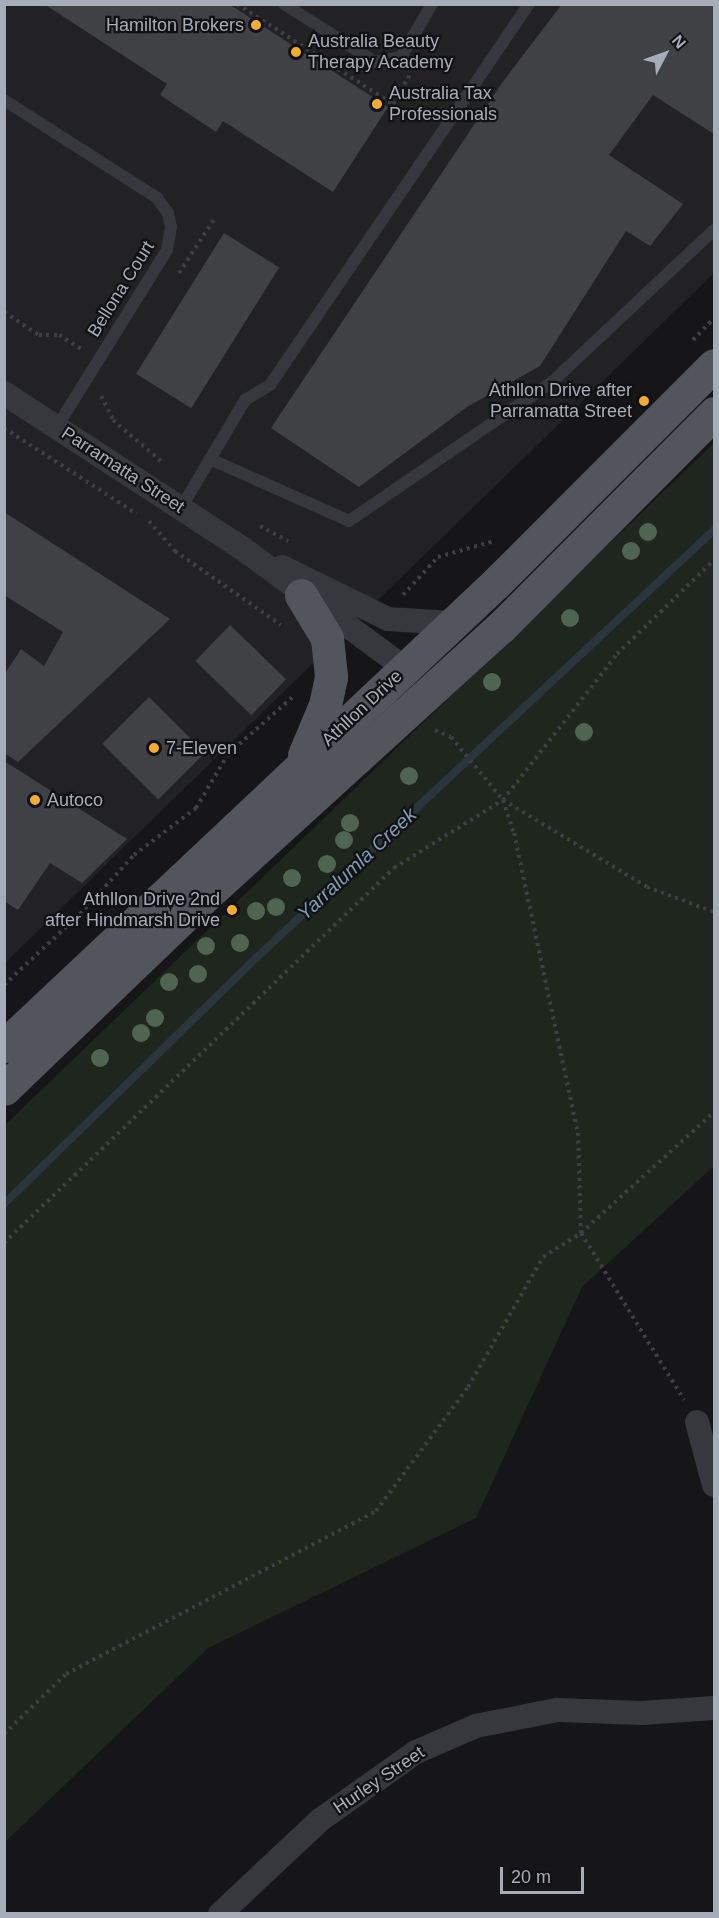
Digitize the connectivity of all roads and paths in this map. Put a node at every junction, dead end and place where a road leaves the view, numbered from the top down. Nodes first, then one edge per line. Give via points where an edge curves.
1 (284, 4) edge
2 (432, 4) edge
3 (529, 4) edge
4 (4, 100) edge
5 (714, 230) edge
6 (4, 312) edge
7 (98, 360) junction
8 (714, 365) edge
9 (4, 393) edge
10 (101, 395) dead end
11 (714, 413) edge
12 (57, 427) junction
13 (4, 428) edge
14 (210, 459) junction
15 (187, 498) junction
16 (258, 525) dead end
17 (298, 546) dead end
18 (242, 548) junction
19 (714, 560) edge
20 (301, 595) junction
21 (269, 614) dead end
22 (452, 623) junction
23 (501, 627) junction
24 (405, 668) junction
25 (452, 737) dead end
26 (299, 768) junction
27 (503, 800) junction
28 (714, 912) edge
29 (4, 1046) edge
30 (4, 1089) edge
31 (714, 1112) edge
32 (581, 1233) junction
33 (4, 1243) edge
34 (697, 1422) joint
35 (714, 1485) edge
36 (714, 1708) edge
37 (4, 1734) edge
38 (220, 1914) edge

1 - 2 lane via 375,62 401,57
3 - 14 lane via 270,385 245,400
4 - 7 lane, Bellona Court via 157,198 168,213 172,239 167,250
5 - 14 lane via 552,382 349,521
6 - 7 path via 39,335 59,335
7 - 12 lane, Bellona Court
8 - 22 main road, Athllon Drive
9 - 12 street, Parramatta Street
10 - 15 path via 113,420
11 - 23 main road, Athllon Drive
12 - 15 street, Parramatta Street
13 - 21 path via 152,523 175,551
14 - 15 lane
15 - 18 street, Parramatta Street
16 - 17 path
18 - 20 street, Parramatta Street
18 - 22 street, Parramatta Street via 388,619
19 - 27 path via 617,654
20 - 24 street, Parramatta Street
20 - 26 main road via 327,638 331,676 325,705
22 - 24 main road, Athllon Drive
23 - 24 main road via 463,643 426,669
23 - 30 main road, Athllon Drive via 215,887
24 - 26 main road, Athllon Drive
25 - 27 path
26 - 29 main road, Athllon Drive
27 - 28 path via 646,887
27 - 32 path via 514,834 578,1133
27 - 33 path via 394,868
31 - 32 path
32 - 34 path
32 - 37 path via 543,1257 468,1387 376,1511 66,1674
34 - 35 street
36 - 38 street, Hurley Street via 642,1713 557,1710 476,1726 416,1752 320,1820

